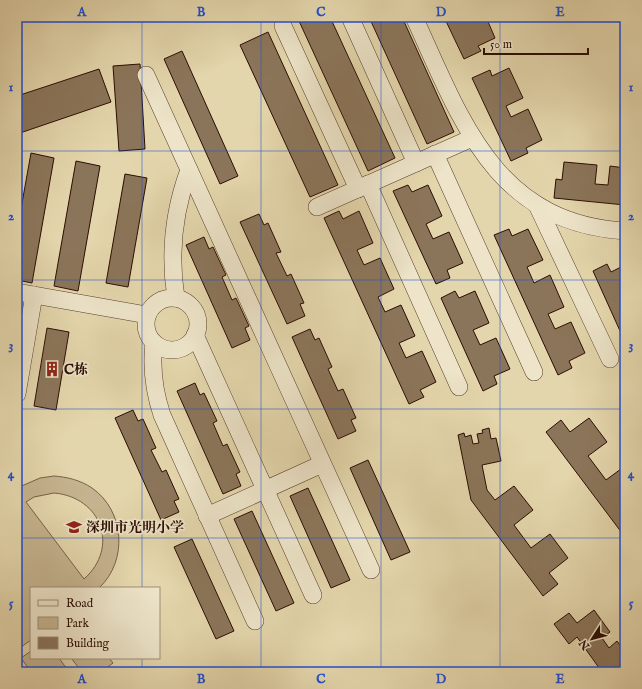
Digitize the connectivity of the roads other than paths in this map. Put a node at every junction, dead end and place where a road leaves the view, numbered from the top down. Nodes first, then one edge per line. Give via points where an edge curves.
1 (350, 17) edge
2 (414, 17) edge
3 (283, 26) dead end
4 (146, 75) dead end
5 (472, 138) junction
6 (435, 154) junction
7 (416, 163) junction
8 (189, 170) junction
9 (363, 187) junction
10 (537, 205) junction
11 (317, 207) dead end
12 (625, 231) edge
13 (17, 292) edge
14 (34, 295) junction
15 (176, 298) junction
16 (147, 315) junction
17 (195, 335) junction
18 (154, 343) junction
19 (610, 358) dead end
20 (534, 372) dead end
21 (459, 387) dead end
22 (17, 394) edge
23 (322, 464) junction
24 (265, 490) junction
25 (207, 516) junction
26 (371, 570) dead end
27 (313, 595) dead end
28 (255, 621) dead end

1 - 7 street
2 - 5 street
3 - 9 street
4 - 8 street
5 - 6 street
5 - 10 street via 490,164 512,186
6 - 7 street
6 - 20 street
7 - 9 street
8 - 15 street via 177,206 173,236 172,261
8 - 23 street
9 - 11 street
9 - 21 street
10 - 12 street via 584,225
10 - 19 street
13 - 14 street
14 - 16 street
14 - 22 street
15 - 16 street via 155,304
15 - 17 street via 194,311 198,325
16 - 18 street via 147,330
17 - 18 street via 188,344 174,349 160,347
17 - 24 street
18 - 25 street via 153,372 157,401
23 - 24 street
23 - 26 street
24 - 25 street
24 - 27 street
25 - 28 street

